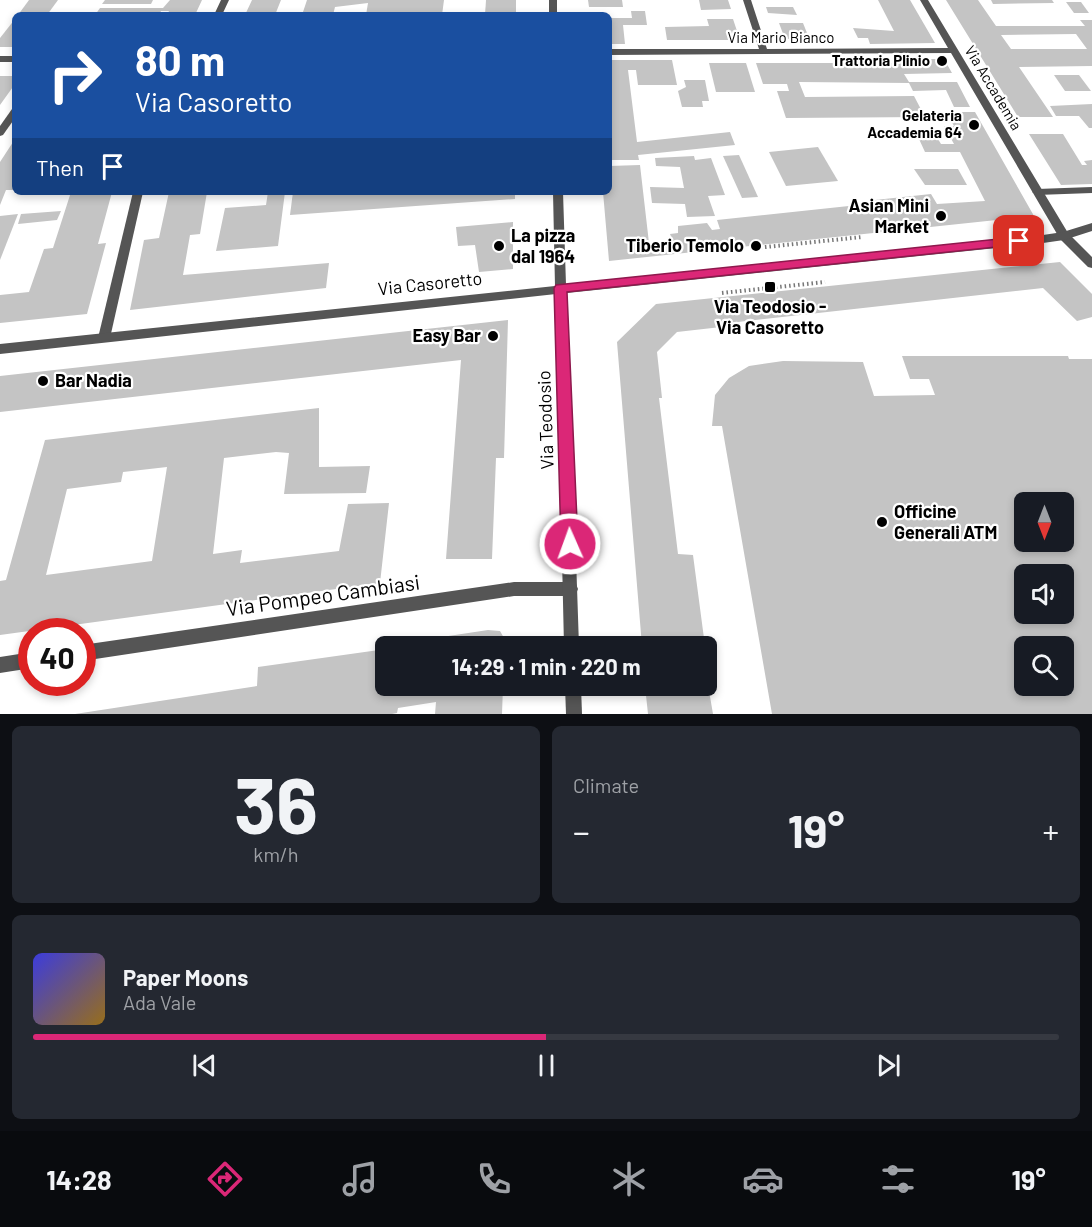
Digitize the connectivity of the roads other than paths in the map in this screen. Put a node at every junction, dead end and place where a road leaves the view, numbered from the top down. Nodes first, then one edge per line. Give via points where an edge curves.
1 (747, 0) edge
2 (924, 0) edge
3 (953, 50) junction
4 (764, 51) junction
5 (612, 52) edge
6 (12, 115) edge
7 (0, 133) edge
8 (1092, 190) edge
9 (1037, 192) junction
10 (137, 195) edge
11 (558, 195) edge
12 (1092, 227) edge
13 (1064, 236) junction
14 (1092, 264) edge
15 (561, 288) junction
16 (104, 338) junction
17 (0, 349) edge
18 (571, 589) junction
19 (572, 636) edge
20 (96, 651) edge
21 (18, 662) edge
22 (0, 665) edge
23 (573, 696) edge
24 (574, 714) edge

1 - 4 street
2 - 3 street, Via Accademia
3 - 4 street, Via Mario Bianco
3 - 9 street, Via Accademia
4 - 5 street, Via Mario Bianco
6 - 7 street
8 - 9 street
9 - 13 street
10 - 16 street
11 - 15 street, Via Teodosio
12 - 13 street, Via Casoretto
13 - 14 street
13 - 15 street, Via Casoretto
15 - 16 street, Via Casoretto
15 - 18 street, Via Teodosio
16 - 17 street, Via Casoretto
18 - 19 street, Via Teodosio
18 - 20 street, Via Pompeo Cambiasi via 514,589
21 - 22 street
23 - 24 street

